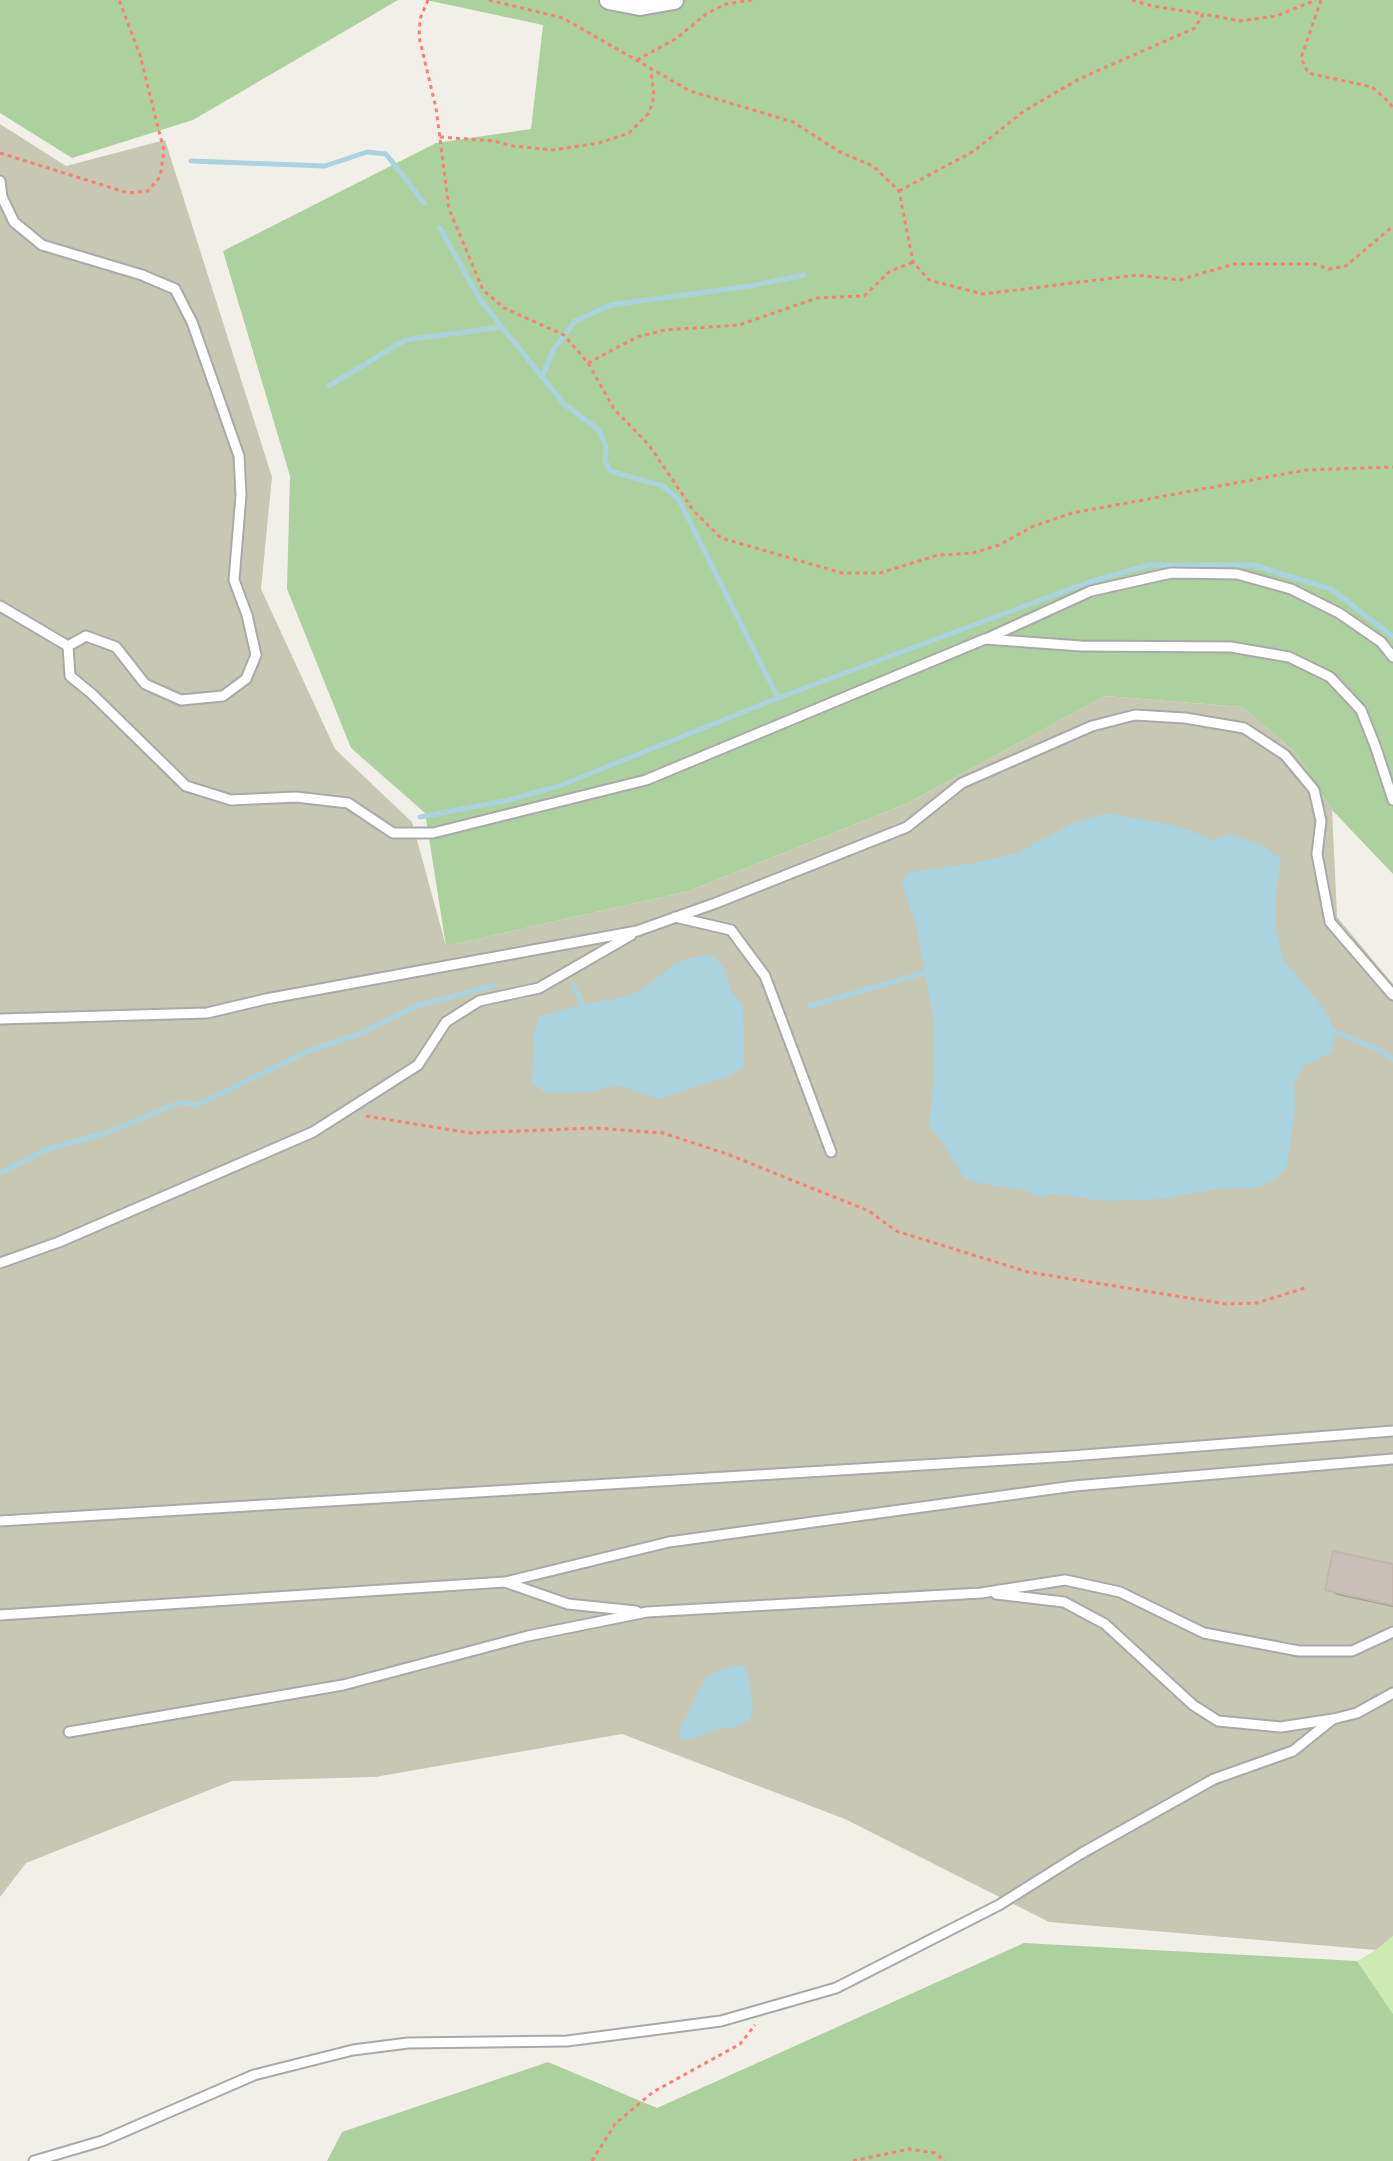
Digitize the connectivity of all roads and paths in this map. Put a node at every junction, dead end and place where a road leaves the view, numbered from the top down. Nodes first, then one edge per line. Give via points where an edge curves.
1 (119, 0) edge
2 (428, 0) edge
3 (489, 0) edge
4 (609, 0) edge
5 (674, 0) edge
6 (752, 0) edge
7 (1132, 0) edge
8 (1318, 0) edge
9 (1203, 14) junction
10 (636, 60) junction
11 (651, 69) junction
12 (1393, 109) edge
13 (440, 137) junction
14 (0, 153) edge
15 (0, 181) edge
16 (899, 191) junction
17 (0, 220) edge
18 (14, 222) junction
19 (1393, 226) edge
20 (913, 262) junction
21 (588, 363) junction
22 (1393, 467) edge
23 (0, 606) edge
24 (985, 639) junction
25 (68, 646) junction
26 (1393, 657) edge
27 (1393, 800) edge
28 (675, 917) junction
29 (637, 931) junction
30 (1393, 995) edge
31 (0, 1019) edge
32 (344, 1113) junction
33 (831, 1152) dead end
34 (0, 1263) edge
35 (1305, 1288) dead end
36 (1393, 1431) edge
37 (1393, 1459) edge
38 (0, 1521) edge
39 (505, 1582) junction
40 (981, 1593) junction
41 (647, 1612) junction
42 (0, 1615) edge
43 (1393, 1632) edge
44 (1393, 1693) edge
45 (1333, 1719) junction
46 (69, 1732) dead end
47 (770, 2007) junction
48 (34, 2161) edge
49 (592, 2161) edge
50 (853, 2161) edge
51 (945, 2161) edge

1 - 14 path via 140,55 164,151 160,177 148,191 128,193
2 - 13 path via 419,37
3 - 10 path via 563,18
4 - 5 street via 640,6
6 - 10 path via 716,9
7 - 9 path
8 - 9 path via 1276,16 1240,21
8 - 12 path via 1301,58 1308,73 1372,87
9 - 16 path via 1195,28 1079,79 1024,111 974,151
10 - 11 path
11 - 13 path via 654,97 649,113 629,133 599,143 553,150
11 - 16 path via 690,91 793,122 873,166
13 - 21 path via 449,209 483,290 504,308 564,335
15 - 18 lane
16 - 20 path
17 - 18 lane
18 - 25 lane via 42,245 175,289 192,322 239,456 234,580 256,655 246,679 223,696 181,700 145,684 116,647 86,636
19 - 20 path via 1346,266 1329,269 1314,264 1234,264 1179,280 1138,275 983,294 929,280
20 - 21 path via 889,272 864,296 817,298 739,325 665,330 637,337
21 - 22 path via 614,409 721,538 842,573 880,573 938,555 973,553 1072,513 1306,470
23 - 25 lane
24 - 25 lane via 646,780 433,833 393,833 348,803 296,797 231,800 186,786 70,676
24 - 26 lane via 1091,591 1171,573 1237,574 1291,589 1339,613 1381,642
24 - 27 lane via 1231,647 1289,657 1330,677 1361,710
28 - 29 lane
28 - 30 lane via 907,827 962,783 1092,726 1135,715 1185,718 1244,728 1285,755 1314,790 1321,821 1317,854 1330,922
28 - 33 lane via 731,930 765,976
29 - 31 lane via 207,1013
29 - 32 lane via 539,988 479,1001 446,1022 418,1065
32 - 34 lane via 313,1132
32 - 35 path via 470,1133 595,1128 663,1133 869,1211 896,1231 1028,1272 1226,1304 1257,1303
36 - 38 lane via 1071,1456
37 - 39 lane via 1027,1492 669,1542
39 - 41 lane via 568,1604
39 - 42 lane
40 - 41 lane
40 - 43 lane via 1065,1580 1120,1592 1204,1633 1299,1651 1352,1651
40 - 45 lane via 1064,1602 1105,1624 1193,1705 1218,1721 1281,1727
41 - 46 lane via 528,1636 343,1685
44 - 45 lane via 1357,1713
45 - 47 lane via 1293,1751 1214,1779 986,1912 836,1988
47 - 48 lane via 721,2021 567,2041 408,2043 353,2050 254,2075 102,2141
47 - 49 path via 740,2044 653,2092 615,2124
50 - 51 path via 909,2149 935,2153

